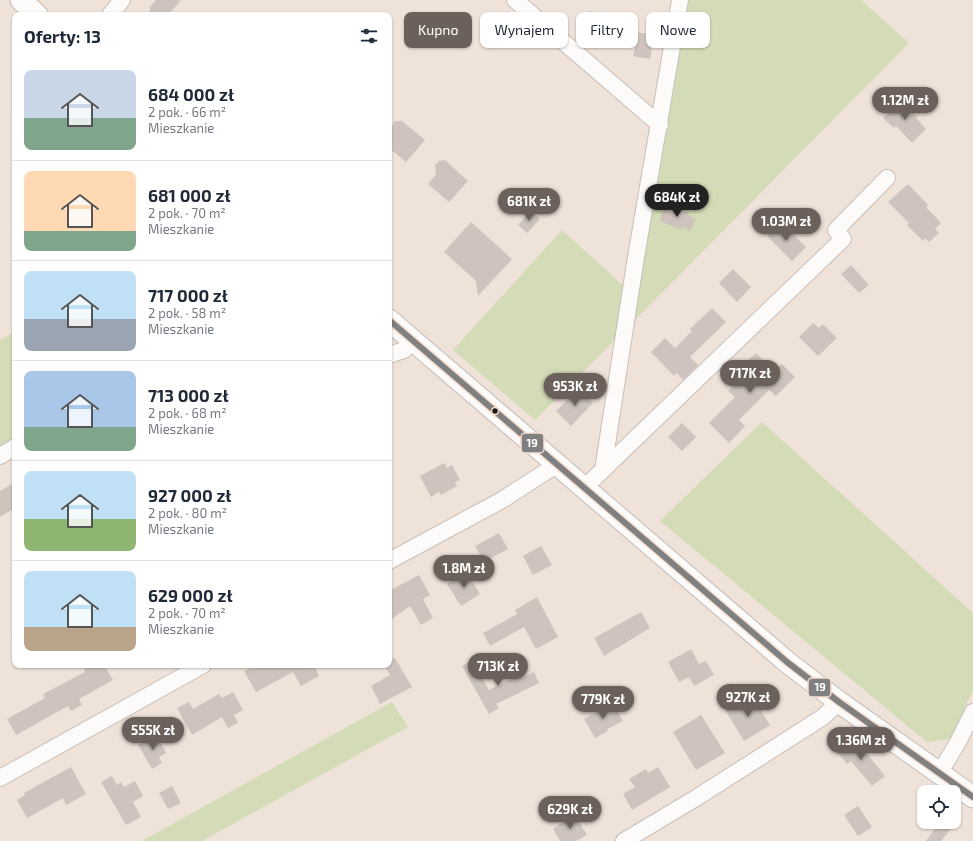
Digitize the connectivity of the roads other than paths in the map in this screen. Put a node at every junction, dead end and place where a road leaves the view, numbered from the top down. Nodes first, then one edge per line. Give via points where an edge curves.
1 (21, 0) edge
2 (122, 0) edge
3 (515, 0) edge
4 (680, 0) edge
5 (34, 12) edge
6 (112, 12) edge
7 (660, 125) junction
8 (887, 178) dead end
9 (392, 323) edge
10 (412, 340) junction
11 (392, 354) edge
12 (12, 450) edge
13 (0, 456) edge
14 (555, 464) junction
15 (603, 470) junction
16 (584, 488) junction
17 (392, 559) edge
18 (198, 668) edge
19 (839, 702) junction
20 (973, 712) edge
21 (939, 774) junction
22 (0, 778) edge
23 (973, 797) edge
24 (624, 841) edge

1 - 5 main road
2 - 6 street
3 - 7 street
4 - 7 street
7 - 15 street via 636,257
8 - 15 street via 836,230 843,239
9 - 10 main road
10 - 11 street via 404,350
10 - 14 main road
12 - 13 street
14 - 16 main road
14 - 17 street via 550,470 502,500
15 - 16 street
16 - 19 main road via 765,644
18 - 22 street
19 - 21 main road
19 - 24 street via 816,722
20 - 21 street
21 - 23 main road

